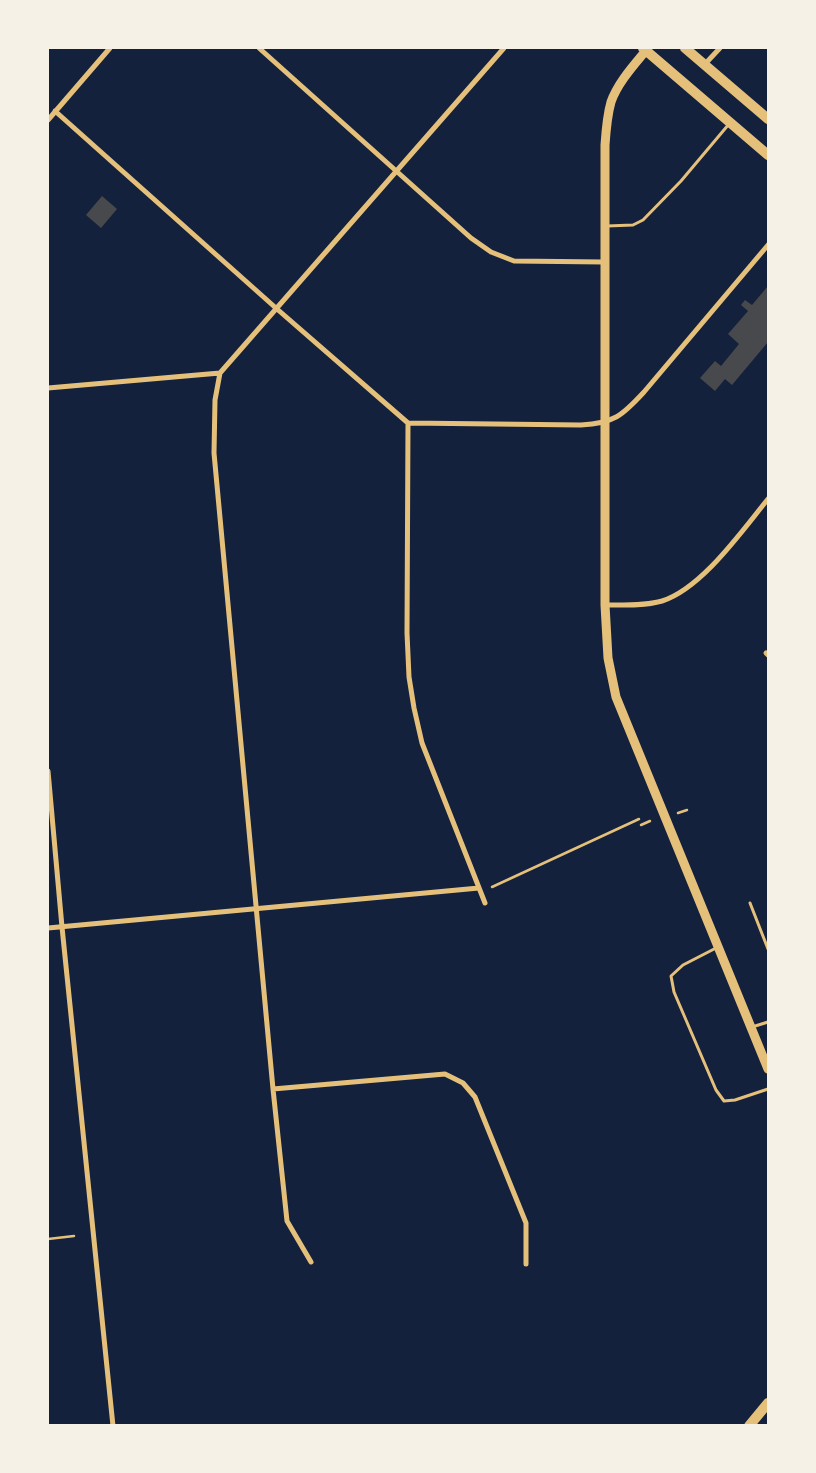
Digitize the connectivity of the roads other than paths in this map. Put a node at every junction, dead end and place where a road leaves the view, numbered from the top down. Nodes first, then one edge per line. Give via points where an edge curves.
1 (110, 48) edge
2 (259, 48) edge
3 (504, 48) edge
4 (646, 48) edge
5 (685, 48) edge
6 (720, 48) edge
7 (705, 64) junction
8 (55, 111) junction
9 (768, 119) edge
10 (48, 120) edge
11 (730, 122) junction
12 (768, 155) edge
13 (397, 171) junction
14 (604, 226) junction
15 (768, 245) edge
16 (604, 262) junction
17 (277, 309) junction
18 (220, 373) junction
19 (48, 388) edge
20 (604, 422) junction
21 (408, 423) junction
22 (768, 499) edge
23 (604, 605) junction
24 (48, 771) edge
25 (479, 888) junction
26 (485, 903) dead end
27 (750, 903) dead end
28 (256, 909) junction
29 (62, 927) junction
30 (48, 928) edge
31 (718, 946) junction
32 (768, 949) edge
33 (768, 1022) edge
34 (752, 1028) junction
35 (768, 1069) edge
36 (273, 1089) junction
37 (768, 1089) edge
38 (310, 1262) dead end
39 (526, 1264) dead end
40 (768, 1402) edge
41 (113, 1426) edge
42 (749, 1426) edge

1 - 8 street
2 - 13 street
3 - 13 street
4 - 11 main road
4 - 14 street via 618,88 608,112 604,144
5 - 7 main road
6 - 7 street
7 - 9 main road
8 - 10 street
8 - 17 street
11 - 12 main road
11 - 14 lane via 681,181 643,220 633,226
13 - 16 street via 471,238 500,257 522,261
13 - 17 street
14 - 16 street
15 - 20 street via 636,401 620,416
16 - 20 street
17 - 18 street
17 - 21 street
18 - 19 street
18 - 28 street via 215,400 214,454
20 - 21 street via 577,425
20 - 23 street
21 - 25 street via 409,677 422,743
22 - 23 street via 701,578 680,593 643,604
23 - 31 street via 608,658 616,697
24 - 29 street
25 - 26 street
25 - 28 street
27 - 32 lane
28 - 29 street
28 - 36 street
29 - 30 street
29 - 41 street
31 - 34 street
31 - 37 lane via 683,965 671,976 674,992 716,1090 724,1100 735,1100
33 - 34 lane
34 - 35 street
36 - 38 street via 287,1221
36 - 39 street via 445,1074 463,1083 475,1097 526,1223
40 - 42 main road

